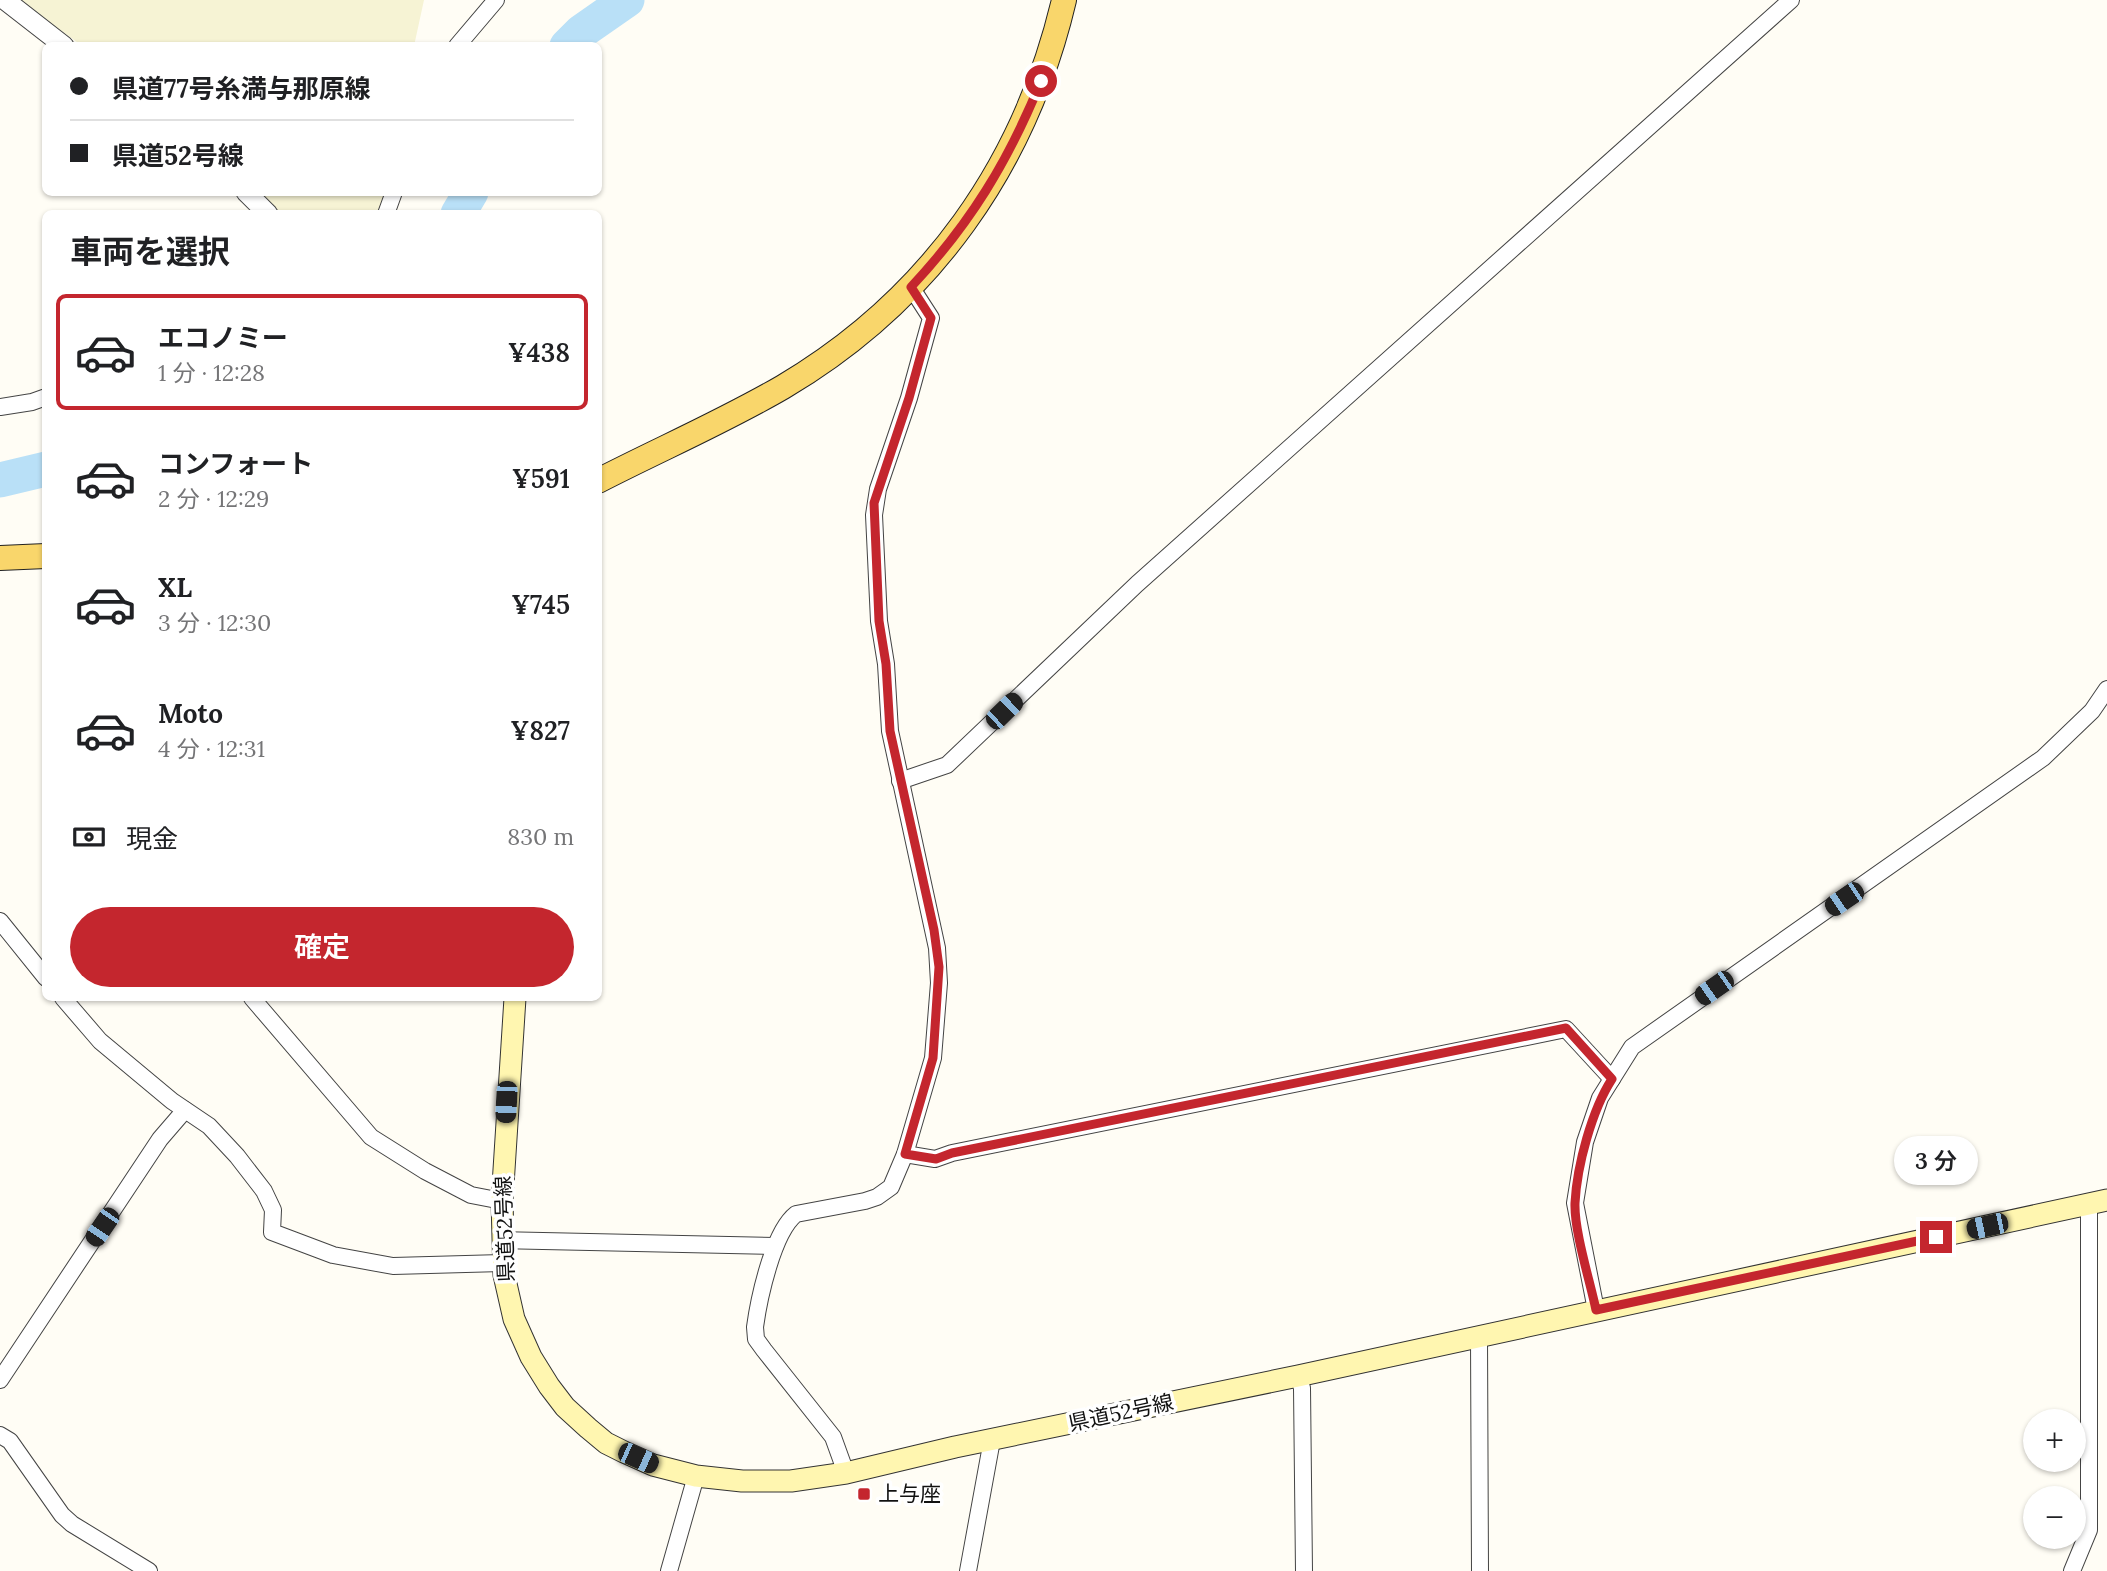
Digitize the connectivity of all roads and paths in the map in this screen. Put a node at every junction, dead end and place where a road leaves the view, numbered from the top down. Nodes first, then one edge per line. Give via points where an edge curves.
1 (5, 0) edge
2 (496, 0) edge
3 (1064, 0) edge
4 (1791, 0) edge
5 (59, 42) edge
6 (460, 42) edge
7 (250, 196) edge
8 (264, 210) edge
9 (911, 287) junction
10 (42, 397) edge
11 (2, 402) edge
12 (602, 479) edge
13 (42, 556) edge
14 (0, 558) edge
15 (2105, 696) edge
16 (900, 781) junction
17 (0, 921) edge
18 (42, 973) edge
19 (66, 1001) edge
20 (255, 1001) edge
21 (515, 1001) edge
22 (1612, 1079) junction
23 (185, 1110) junction
24 (905, 1154) junction
25 (502, 1200) junction
26 (2098, 1201) edge
27 (502, 1240) junction
28 (775, 1246) junction
29 (502, 1263) junction
30 (1596, 1310) junction
31 (1479, 1337) junction
32 (1298, 1376) junction
33 (0, 1380) edge
34 (0, 1435) edge
35 (992, 1440) junction
36 (846, 1473) junction
37 (696, 1476) junction
38 (149, 1571) edge
39 (669, 1571) edge
40 (968, 1571) edge
41 (1304, 1571) edge
42 (1480, 1571) edge
43 (2072, 1571) edge

1 - 5 street
2 - 6 street
3 - 9 main road via 1045,70 1010,150 967,222
4 - 16 street via 1137,584 947,765
7 - 8 street
9 - 12 main road via 868,326 785,386
9 - 16 street via 931,318 874,503 879,621
10 - 11 street
13 - 14 main road
15 - 22 street via 2043,758 1632,1047
16 - 24 street via 934,930 939,983 933,1058
17 - 18 street
19 - 23 street via 100,1041
20 - 25 street via 371,1137 471,1195
21 - 25 main road, 県道52号線
22 - 24 street via 1566,1028 936,1159
22 - 30 street via 1600,1098 1586,1142 1575,1203
23 - 29 street via 222,1138 264,1191 273,1210 272,1232 333,1255 393,1266
23 - 33 street via 160,1139
24 - 28 street via 891,1187 877,1197 796,1214
25 - 27 main road, 県道52号線
26 - 30 main road, 県道52号線
26 - 43 street via 2089,1530
27 - 28 street
27 - 29 main road, 県道52号線
28 - 36 street via 757,1316 756,1339 833,1437
29 - 37 main road, 県道52号線 via 521,1337 565,1407 606,1443 653,1465
30 - 31 main road, 県道52号線
31 - 32 main road, 県道52号線
31 - 42 street
32 - 35 main road, 県道52号線
32 - 41 street via 1302,1388
34 - 38 street via 10,1441 62,1515
35 - 36 main road, 県道52号線
35 - 40 street
36 - 37 main road, 県道52号線 via 742,1481
37 - 39 street

